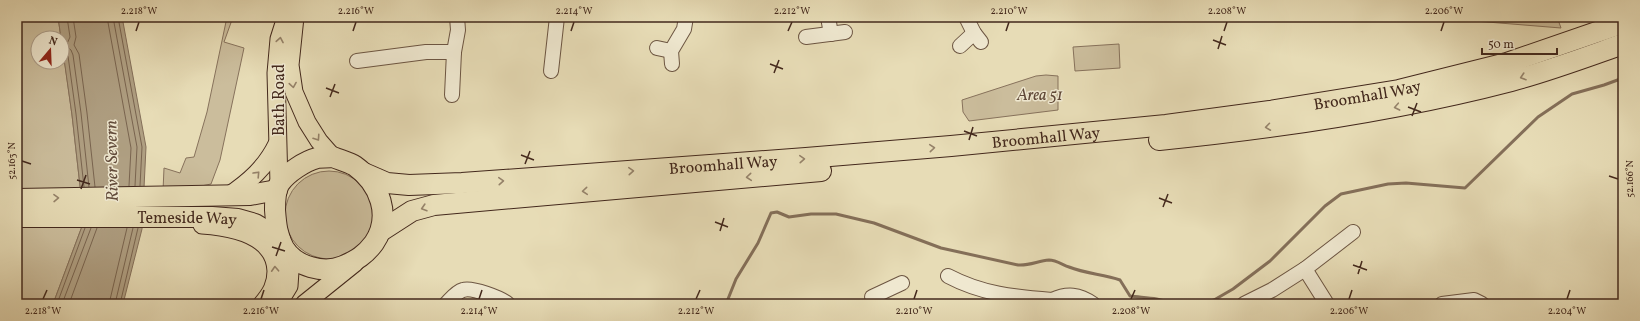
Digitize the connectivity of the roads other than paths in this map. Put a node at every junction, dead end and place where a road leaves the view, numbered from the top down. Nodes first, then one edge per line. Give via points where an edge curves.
1 (286, 17) edge
2 (295, 17) edge
3 (457, 17) edge
4 (557, 17) edge
5 (686, 17) edge
6 (828, 17) edge
7 (966, 17) edge
8 (1623, 23) edge
9 (806, 37) dead end
10 (1623, 44) edge
11 (960, 46) dead end
12 (454, 52) junction
13 (666, 54) dead end
14 (357, 61) dead end
15 (551, 71) dead end
16 (452, 95) dead end
17 (278, 144) junction
18 (333, 157) junction
19 (364, 173) junction
20 (278, 187) junction
21 (228, 196) junction
22 (17, 199) edge
23 (17, 217) edge
24 (187, 220) junction
25 (381, 231) junction
26 (1353, 232) dead end
27 (280, 239) junction
28 (291, 256) junction
29 (358, 260) junction
30 (1305, 269) junction
31 (948, 276) dead end
32 (902, 283) dead end
33 (872, 297) dead end
34 (888, 298) edge
35 (483, 299) edge
36 (1052, 302) edge
37 (262, 304) edge
38 (278, 304) edge
39 (304, 304) edge
40 (446, 304) edge
41 (508, 304) edge
42 (1093, 304) edge
43 (1244, 304) edge
44 (1327, 304) edge
45 (1442, 304) edge
46 (1482, 304) edge

17 -> 1 main road, Bath Road via 276,73 279,39
2 -> 18 main road, Bath Road via 290,65 294,92 318,141
3 - 12 street via 458,30
4 - 15 street
5 - 13 street via 684,29
6 - 9 street via 838,33
7 - 11 street via 978,37
19 -> 8 highway, Broomhall Way via 387,183 409,185 470,182 821,157 1166,126 1399,90 1507,63
10 -> 25 highway, Broomhall Way via 1512,80 1418,103 1366,112 1200,136 434,204 412,211
12 - 14 street via 426,52
12 - 16 street
17 - 20 main road, Bath Road
21 -> 17 main road via 253,178
18 - 19 highway via 354,165
18 - 20 highway via 317,158 301,166 287,176
19 - 25 highway via 378,192 381,202
20 - 21 highway, Temeside Way via 250,196
20 - 27 highway via 275,201 276,225
22 -> 21 highway, Temeside Way
23 - 24 highway, Temeside Way
24 - 27 highway, Temeside Way via 238,219 255,224
37 -> 24 main road via 276,281 275,264 266,244 246,233
25 - 29 highway via 369,250
26 - 30 street
27 - 28 highway
28 - 29 highway via 322,270 336,269
28 - 38 main road via 289,286
29 - 39 main road
30 - 43 street
30 - 44 street
31 - 36 street via 966,286 993,293
32 - 34 street
33 - 34 street
35 - 40 street via 471,289 464,289
35 - 41 street via 503,300
36 - 42 street via 1062,295 1074,295
45 - 46 street via 1474,300

